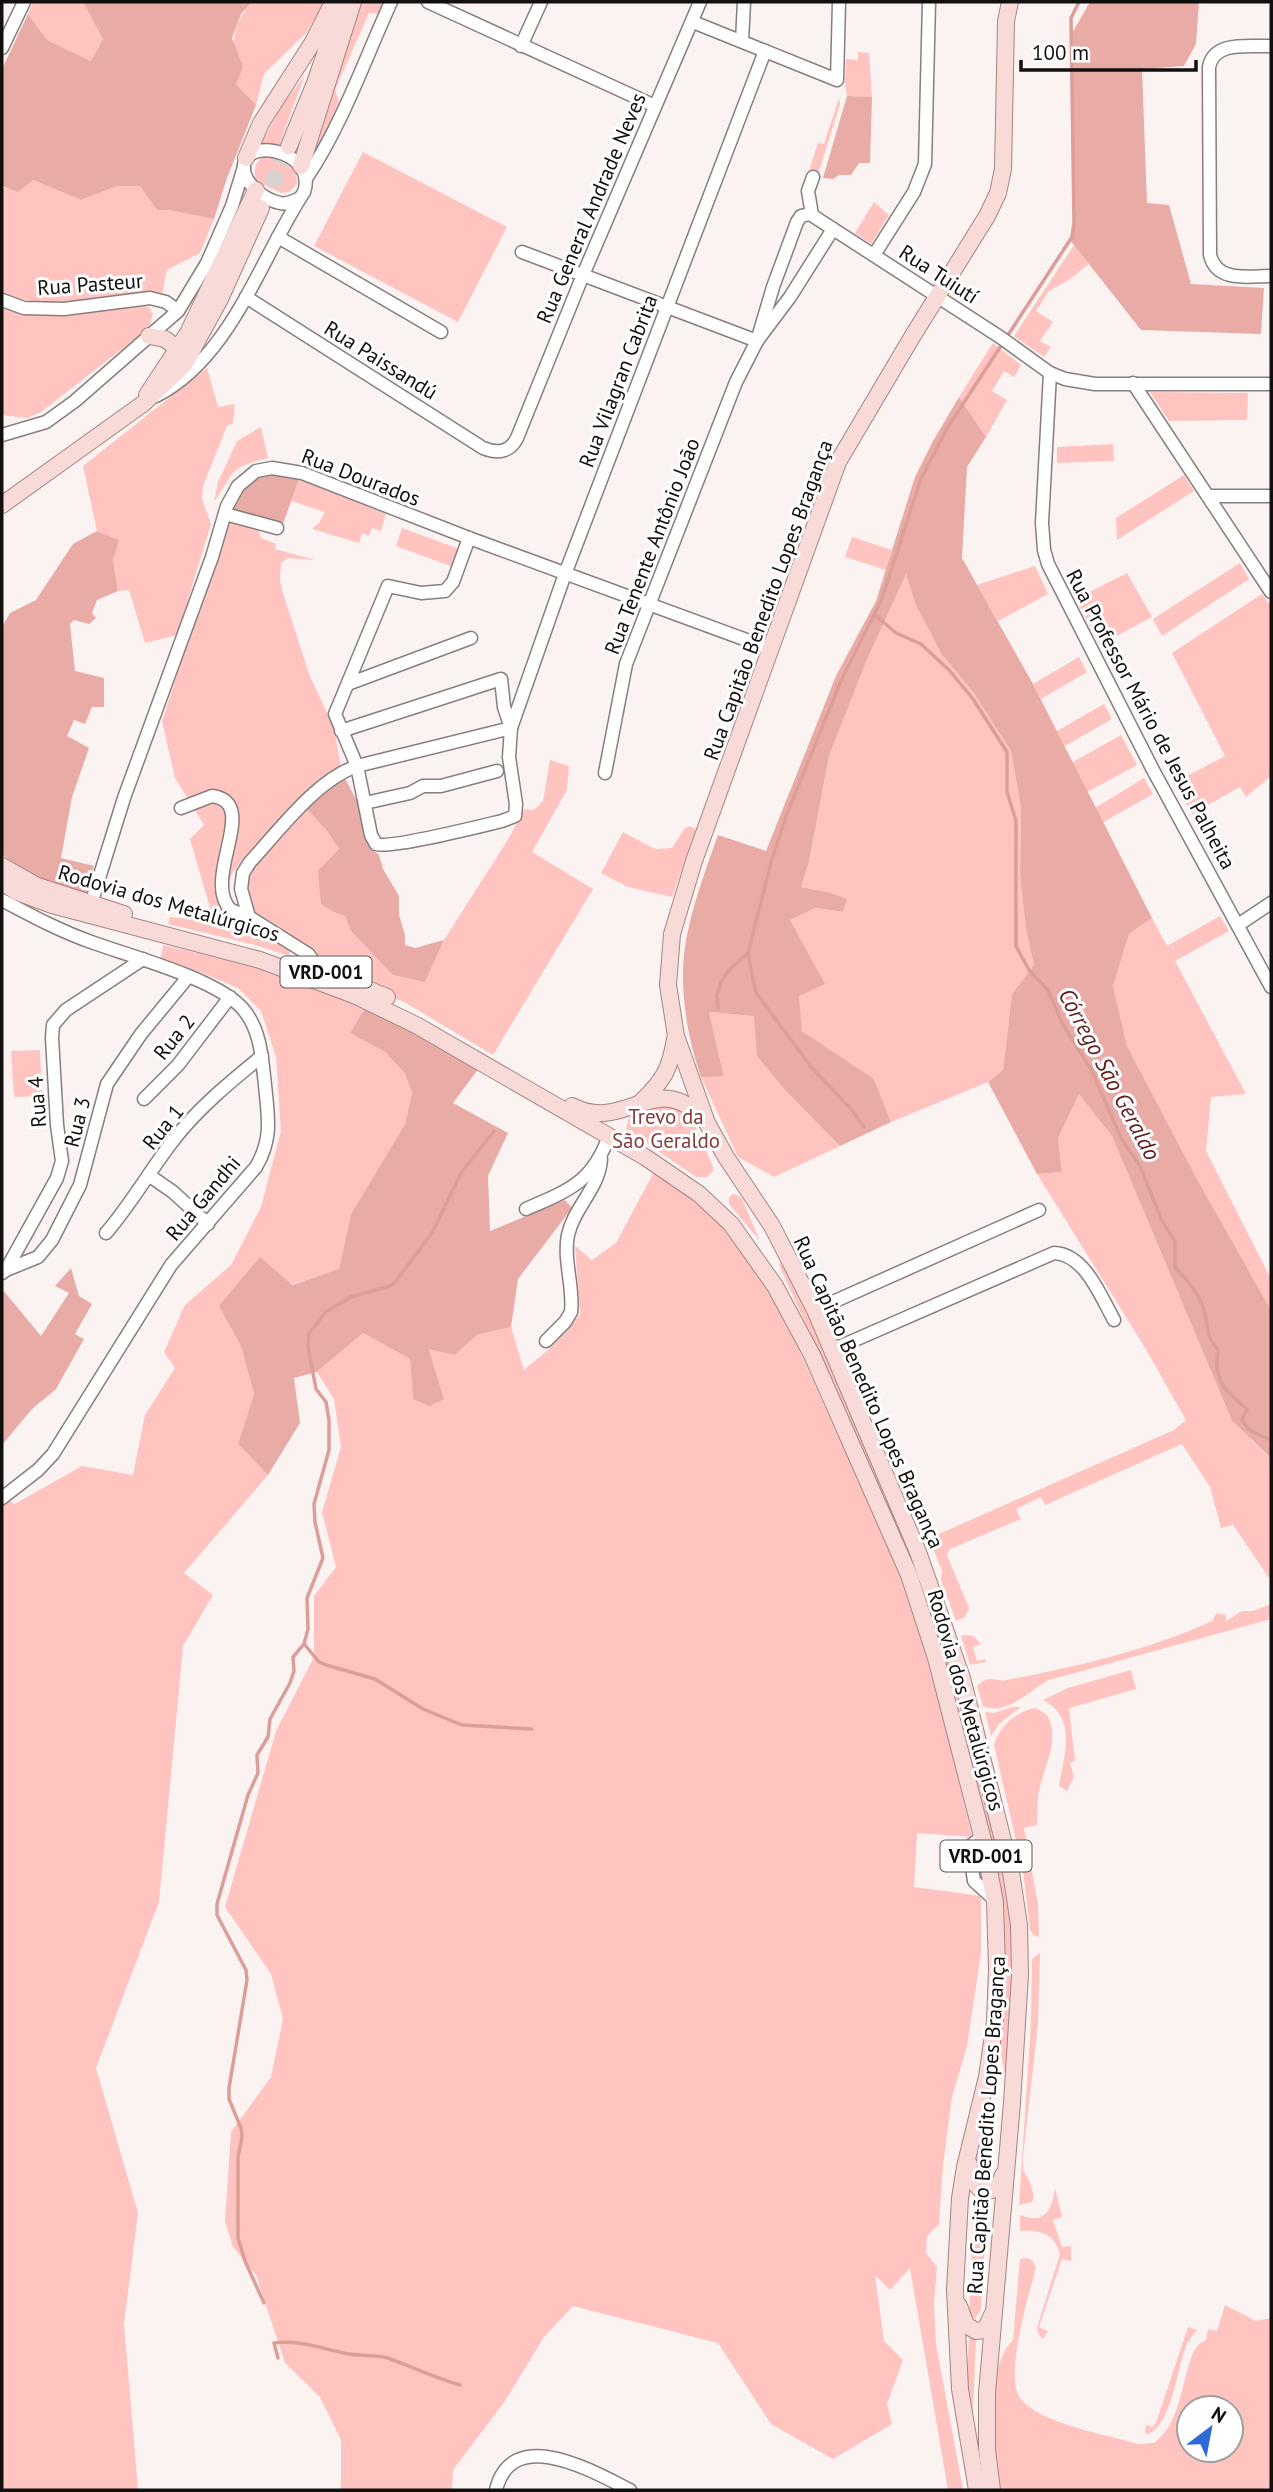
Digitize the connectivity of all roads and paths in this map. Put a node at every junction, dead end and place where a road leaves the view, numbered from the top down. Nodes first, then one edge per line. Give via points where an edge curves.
1 (24, 2) edge
2 (333, 2) edge
3 (342, 2) edge
4 (352, 2) edge
5 (391, 2) edge
6 (428, 2) edge
7 (541, 2) edge
8 (700, 2) edge
9 (744, 2) edge
10 (839, 2) edge
11 (929, 2) edge
12 (1010, 2) edge
13 (693, 22) junction
14 (742, 41) junction
15 (521, 46) junction
16 (1271, 46) edge
17 (2, 48) edge
18 (765, 51) junction
19 (654, 106) junction
20 (289, 146) tunnel mouth
21 (245, 162) junction
22 (304, 172) junction
23 (813, 177) dead end
24 (254, 189) junction
25 (300, 198) junction
26 (232, 206) junction
27 (261, 208) tunnel mouth
28 (808, 215) junction
29 (834, 229) junction
30 (278, 237) junction
31 (522, 252) dead end
32 (874, 255) junction
33 (583, 275) junction
34 (1271, 276) edge
35 (774, 287) junction
36 (937, 296) junction
37 (246, 297) junction
38 (790, 297) junction
39 (2, 300) edge
40 (667, 307) junction
41 (178, 311) junction
42 (441, 332) dead end
43 (149, 336) junction
44 (757, 341) junction
45 (178, 349) junction
46 (1050, 373) junction
47 (1133, 383) junction
48 (1271, 384) edge
49 (144, 403) junction
50 (520, 431) junction
51 (2, 435) edge
52 (498, 452) joint
53 (513, 458) dead end
54 (1209, 496) junction
55 (1271, 496) edge
56 (2, 505) edge
57 (225, 514) junction
58 (277, 528) dead end
59 (469, 538) junction
60 (565, 574) junction
61 (1271, 592) edge
62 (648, 605) junction
63 (471, 638) dead end
64 (771, 649) junction
65 (348, 684) junction
66 (512, 728) junction
67 (341, 731) junction
68 (357, 766) junction
69 (497, 771) dead end
70 (604, 773) dead end
71 (365, 803) junction
72 (181, 808) dead end
73 (2, 866) edge
74 (2, 882) edge
75 (2, 900) edge
76 (1271, 903) edge
77 (91, 904) junction
78 (249, 917) junction
79 (1238, 925) junction
80 (143, 959) junction
81 (321, 971) junction
82 (188, 977) junction
83 (1271, 987) edge
84 (230, 997) junction
85 (676, 1036) junction
86 (262, 1056) junction
87 (144, 1099) dead end
88 (636, 1105) junction
89 (707, 1123) junction
90 (614, 1139) junction
91 (601, 1159) junction
92 (150, 1176) junction
93 (526, 1209) dead end
94 (1039, 1210) dead end
95 (208, 1224) junction
96 (106, 1233) dead end
97 (4, 1272) edge
98 (815, 1310) junction
99 (1114, 1320) dead end
100 (546, 1341) dead end
101 (832, 1350) junction
102 (2, 1498) edge
103 (967, 2151) junction
104 (1005, 2166) junction
105 (955, 2290) junction
106 (993, 2313) junction
107 (496, 2490) edge
108 (630, 2490) edge
109 (977, 2490) edge
110 (992, 2490) edge

1 - 17 street
2 - 21 main road via 261,123
3 - 20 main road
4 - 22 main road
5 - 22 street via 318,160
6 - 15 street
7 - 15 street
8 - 13 street, Rua General Andrade Neves
9 - 14 street
10 - 18 street via 837,80
11 - 32 street via 925,164 910,198
12 - 36 main road, Rua Capitão Benedito Lopes Bragança via 1000,186 987,216
13 - 14 street
13 - 19 street, Rua General Andrade Neves
14 - 18 street
15 - 19 street
16 - 34 street via 1218,51 1209,67 1212,263 1225,274
18 - 40 street, Rua Vilagran Cabrita
19 - 33 street, Rua General Andrade Neves
21 - 22 street via 253,152 268,150 289,156
21 - 24 street
21 - 26 street
22 - 25 street via 306,186
23 - 28 street
24 - 25 street via 280,203
24 - 26 street
24 - 45 main road
25 - 30 street
26 - 41 street via 202,272
27 - 49 main road via 184,365
28 - 29 street, Rua Tuiutí
28 - 35 street, Rua Tenente Antônio João via 797,222
29 - 32 street, Rua Tuiutí
29 - 38 street, Rua Tenente Antônio João
30 - 37 street
30 - 42 street
31 - 33 street
32 - 36 street, Rua Tuiutí
33 - 40 street
33 - 50 street, Rua General Andrade Neves
35 - 38 street via 781,297
35 - 44 street, Rua Tenente Antônio João
36 - 46 street, Rua Tuiutí
36 - 64 main road, Rua Capitão Benedito Lopes Bragança via 838,462
37 - 49 street via 197,367 174,387
37 - 52 street, Rua Paissandú via 483,449
38 - 44 street, Rua Tenente Antônio João
39 - 41 street, Rua Pasteur via 24,308 64,309 150,298
40 - 44 street
40 - 60 street, Rua Vilagran Cabrita
41 - 43 street
43 - 45 main road via 166,339
43 - 51 street via 46,422
44 - 62 street, Rua Tenente Antônio João via 730,394
45 - 49 main road
46 - 47 street via 1085,383
46 - 79 street, Rua Professor Mário de Jesus Palheita via 1042,523 1048,564
47 - 48 street
47 - 54 street
49 - 56 main road
50 - 52 street, Rua General Andrade Neves via 510,448
50 - 53 street, Rua General Andrade Neves
54 - 55 street
54 - 61 street
57 - 58 street
57 - 59 street, Rua Dourados via 244,479 264,469 280,468
57 - 77 street, Rua Dourados
59 - 60 street, Rua Dourados
59 - 65 street via 453,582 445,591 427,594 388,586
60 - 62 street, Rua Dourados
60 - 66 street, Rua Vilagran Cabrita
62 - 64 street, Rua Dourados
62 - 70 street, Rua Tenente Antônio João via 626,664
63 - 65 street
64 - 85 main road, Rua Capitão Benedito Lopes Bragança via 677,915 668,985
65 - 67 street via 335,714
66 - 67 street via 501,679
66 - 68 street
66 - 71 street via 509,763 514,816 381,846 371,835
67 - 68 street
68 - 71 street
68 - 78 street via 324,785 247,866 241,889
69 - 71 street
72 - 78 street via 212,796 229,803 233,819 222,894 231,910
73 - 77 main road, Rodovia dos Metalúrgicos / VRD-001 via 35,885
74 - 90 main road, Rodovia dos Metalúrgicos via 43,902 260,960 354,995 416,1025
75 - 80 street, Rua Gandhi via 60,929
76 - 79 street
77 - 81 main road, Rodovia dos Metalúrgicos / VRD-001
78 - 81 street via 308,954
79 - 83 street, Rua Professor Mário de Jesus Palheita
80 - 82 street, Rua Gandhi
80 - 97 street, Rua 4 via 66,1010 53,1025 62,1161
81 - 88 main road, Rodovia dos Metalúrgicos / VRD-001 via 410,1009 579,1109 599,1114
82 - 84 street, Rua Gandhi
82 - 97 street, Rua 3 via 107,1084 80,1185 52,1240 38,1257
84 - 86 street, Rua Gandhi via 254,1024
84 - 87 street, Rua 2 via 178,1065
85 - 88 main road, Rua Capitão Benedito Lopes Bragança via 666,1073
85 - 89 main road, Rua Capitão Benedito Lopes Bragança
86 - 92 street, Rua 1 via 187,1125
86 - 95 street, Rua Gandhi via 269,1128 266,1144 248,1177
88 - 89 main road, Rua Capitão Benedito Lopes Bragança / VRD-001 via 666,1098 681,1101
88 - 90 main road via 625,1112
89 - 98 main road, Rua Capitão Benedito Lopes Bragança / VRD-001 via 772,1226
90 - 91 street
90 - 103 main road, Rodovia dos Metalúrgicos / VRD-001 via 699,1194 731,1224 759,1261 821,1375 909,1575 936,1658 994,1899 997,1969 993,2031 987,2077
91 - 93 street via 572,1188
91 - 100 street via 594,1187 569,1231 571,1312
92 - 95 street
92 - 96 street, Rua 1
94 - 98 street
95 - 102 street, Rua Gandhi via 172,1265 53,1454
98 - 101 main road, Rua Capitão Benedito Lopes Bragança / VRD-001
99 - 101 street via 1079,1265 1070,1256 1054,1253
101 - 104 main road, Rua Capitão Benedito Lopes Bragança / VRD-001 via 909,1528 951,1644 1012,1872 1020,1975
103 - 104 main road via 970,2175 981,2189 998,2187
103 - 105 main road, Rodovia dos Metalúrgicos / VRD-001
104 - 106 main road, Rua Capitão Benedito Lopes Bragança / VRD-001
105 - 106 main road via 971,2330 985,2330
105 - 109 main road, Rodovia dos Metalúrgicos / VRD-001 via 960,2389
106 - 110 main road, VRD-001 via 986,2420
107 - 108 street via 509,2466 544,2456 579,2464

